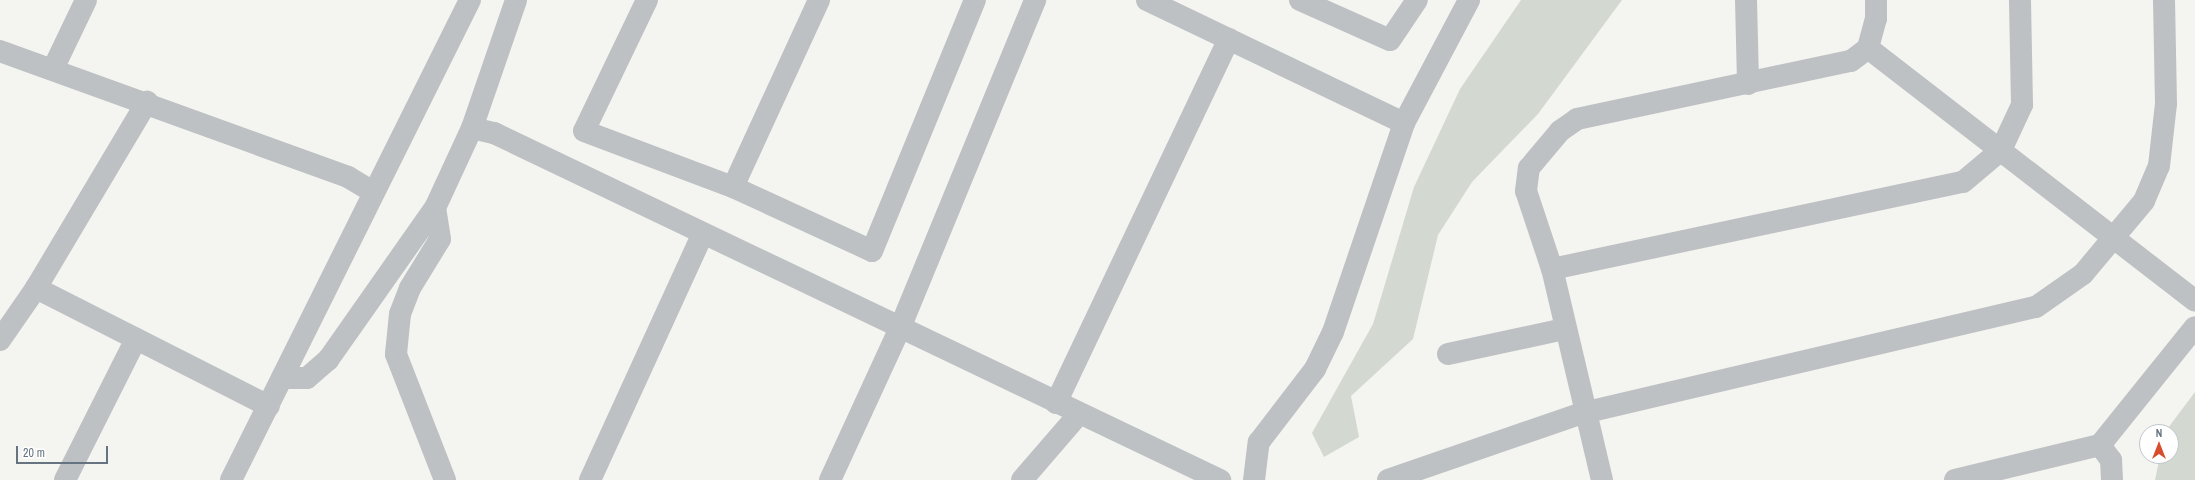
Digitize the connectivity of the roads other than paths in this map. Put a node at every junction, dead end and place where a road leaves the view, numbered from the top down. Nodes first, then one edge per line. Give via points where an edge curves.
1 (86, 0) edge
2 (470, 0) edge
3 (516, 0) edge
4 (647, 0) edge
5 (819, 0) edge
6 (975, 0) edge
7 (1035, 0) edge
8 (1148, 0) edge
9 (1300, 0) edge
10 (1418, 0) edge
11 (1469, 0) edge
12 (1746, 0) edge
13 (1876, 0) edge
14 (2020, 0) edge
15 (2164, 0) edge
16 (1229, 39) junction
17 (1868, 48) junction
18 (0, 52) edge
19 (53, 70) junction
20 (1748, 84) junction
21 (147, 102) junction
22 (1404, 123) junction
23 (472, 128) junction
24 (2001, 150) junction
25 (734, 187) junction
26 (373, 192) junction
27 (435, 208) junction
28 (702, 235) junction
29 (2115, 237) junction
30 (1552, 269) junction
31 (36, 288) junction
32 (2195, 301) edge
33 (2195, 327) edge
34 (900, 328) junction
35 (1565, 329) junction
36 (136, 339) junction
37 (0, 340) edge
38 (1448, 354) dead end
39 (282, 378) junction
40 (1056, 403) junction
41 (269, 406) junction
42 (1583, 413) junction
43 (1079, 414) junction
44 (2100, 445) junction
45 (65, 480) edge
46 (231, 480) edge
47 (445, 480) edge
48 (590, 480) edge
49 (830, 480) edge
50 (1022, 480) edge
51 (1220, 480) edge
52 (1254, 480) edge
53 (1388, 480) edge
54 (1602, 480) edge
55 (1956, 480) edge
56 (2112, 480) edge

1 - 19 street
2 - 26 street
3 - 23 street
4 - 25 street via 584,130
5 - 25 street
6 - 25 street via 872,251
7 - 34 street
8 - 16 street
9 - 10 street via 1390,40
11 - 22 street
12 - 20 street
13 - 17 street via 1876,19
14 - 24 street via 2022,105
15 - 29 street via 2166,104 2159,166 2144,201
16 - 22 street
16 - 40 street
17 - 20 street via 1851,61
17 - 24 street
18 - 19 street
19 - 21 street
20 - 30 street via 1576,119 1560,130 1529,168 1526,190
21 - 26 street via 348,177
21 - 31 street
22 - 52 street via 1333,332 1315,369 1259,442
23 - 27 street
23 - 28 street via 494,133
24 - 29 street
24 - 30 street via 1963,182
26 - 39 street
27 - 39 street via 328,360 307,378
27 - 47 street via 440,239 410,288 400,314 396,354
28 - 34 street
28 - 48 street
29 - 32 street
29 - 42 street via 2083,274 2036,307
30 - 35 street
31 - 36 street
31 - 37 street
33 - 44 street
34 - 40 street
34 - 49 street
35 - 38 street
35 - 42 street
36 - 41 street
36 - 45 street
39 - 41 street
40 - 43 street
41 - 46 street
42 - 53 street
42 - 54 street
43 - 50 street
43 - 51 street
44 - 55 street
44 - 56 street via 2110,460

